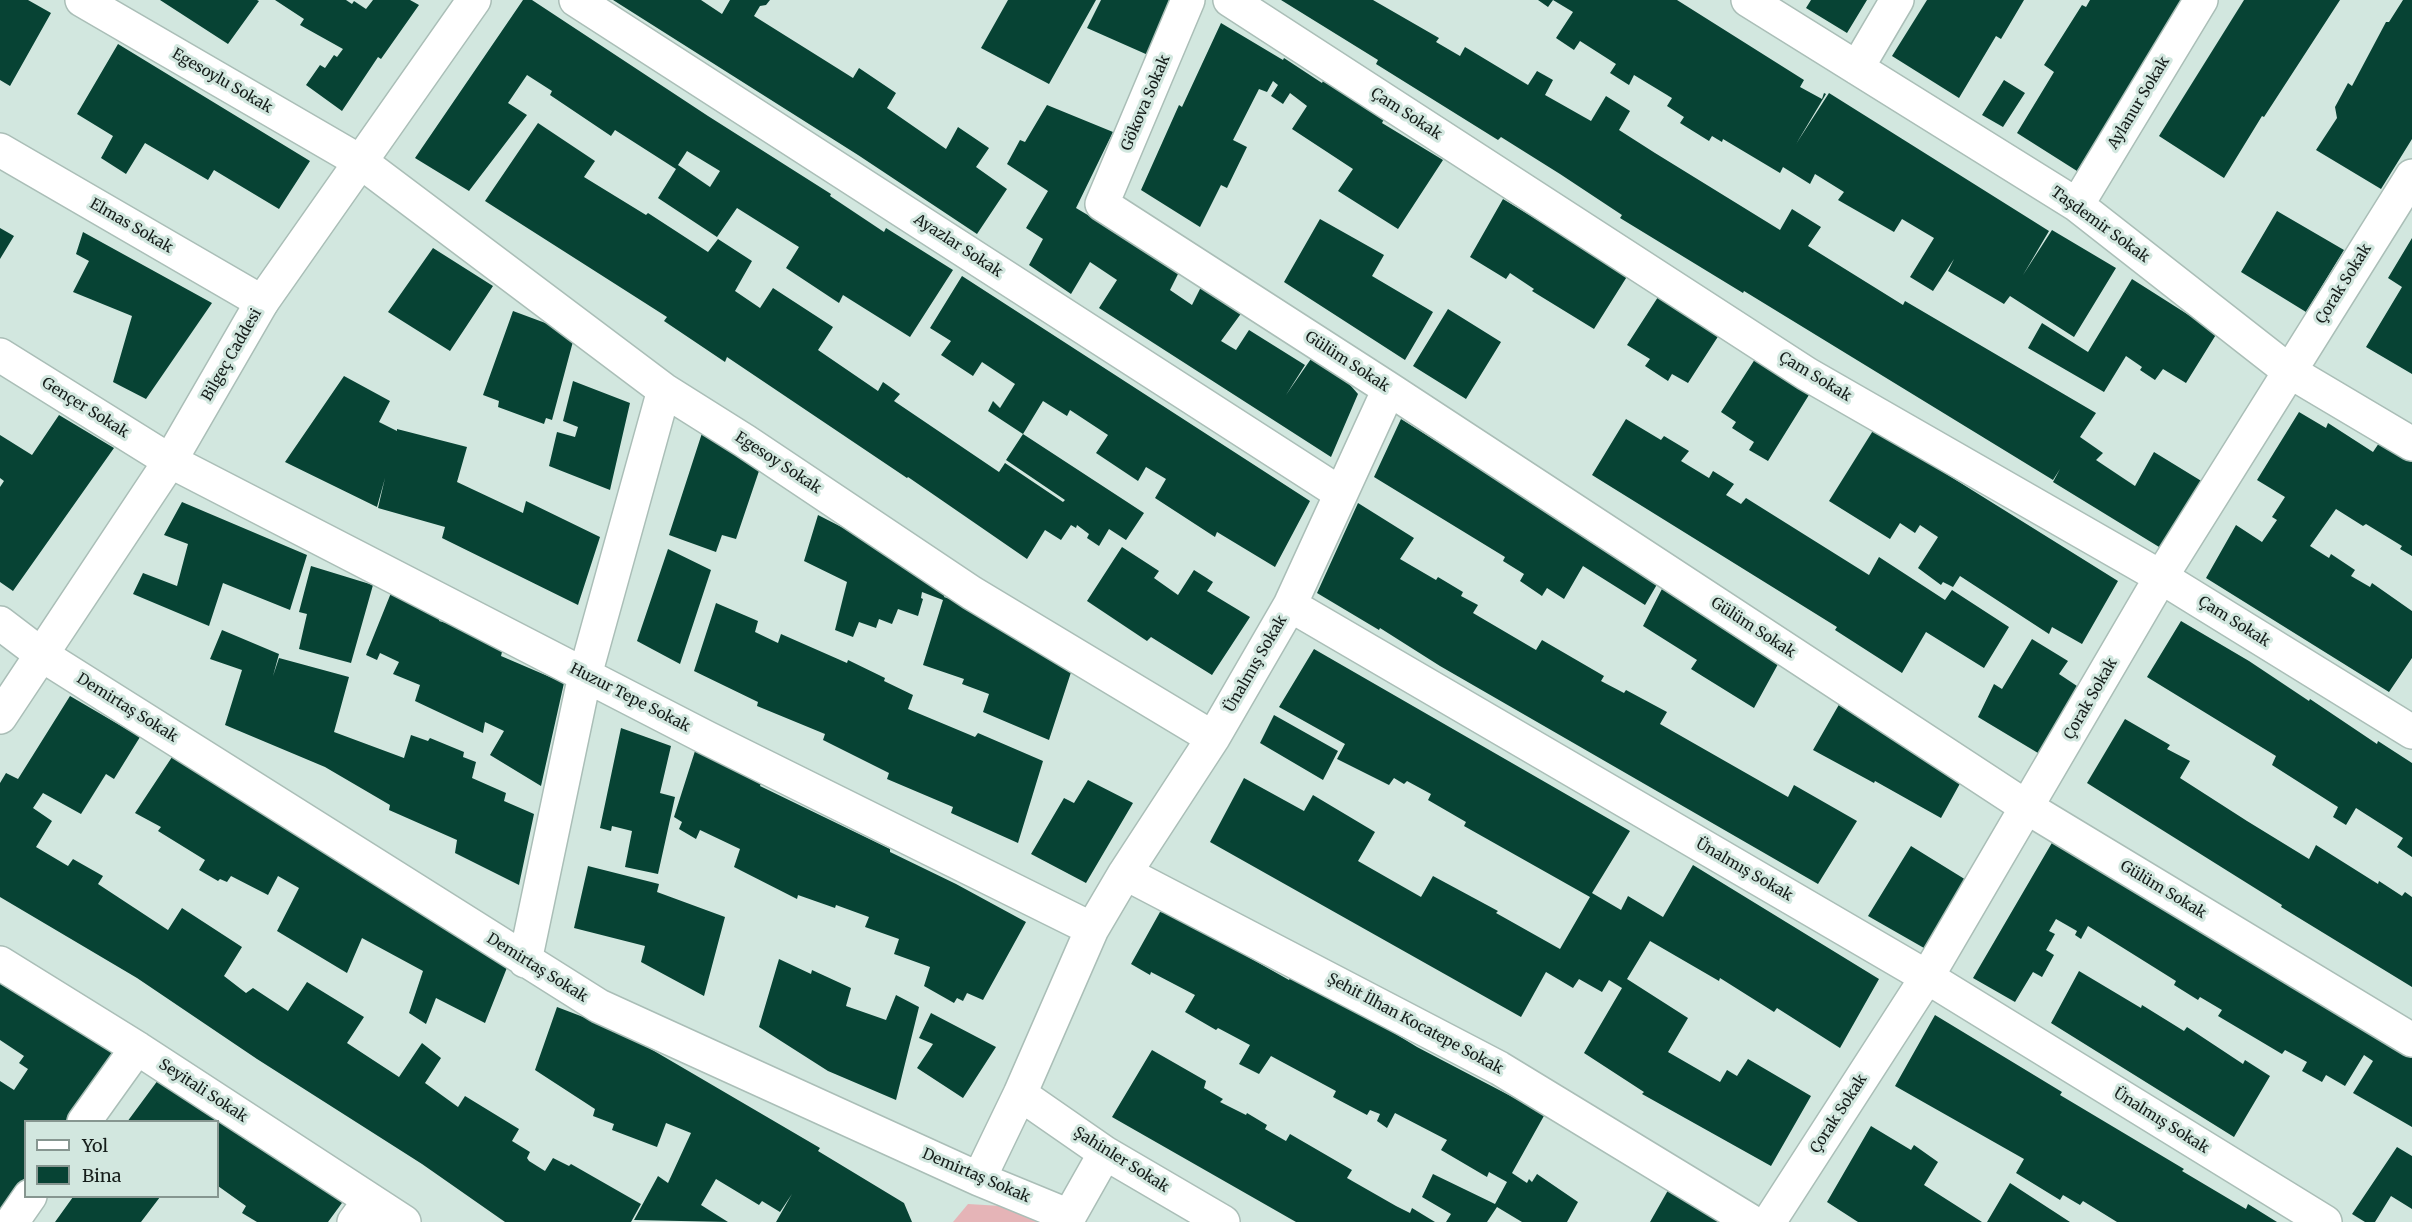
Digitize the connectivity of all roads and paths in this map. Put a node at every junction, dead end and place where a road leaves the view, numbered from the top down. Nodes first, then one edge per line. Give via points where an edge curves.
1 (82, 0) edge
2 (474, 0) edge
3 (576, 0) edge
4 (1188, 0) edge
5 (1230, 0) edge
6 (1748, 0) edge
7 (1898, 0) edge
8 (2201, 0) edge
9 (1857, 68) junction
10 (0, 150) edge
11 (361, 162) junction
12 (2412, 176) edge
13 (1102, 204) joint
14 (2077, 205) junction
15 (262, 302) junction
16 (0, 355) edge
17 (2289, 371) junction
18 (1389, 389) junction
19 (664, 390) junction
20 (2412, 444) edge
21 (170, 461) junction
22 (1340, 493) junction
23 (2161, 577) junction
24 (1290, 605) junction
25 (0, 623) edge
26 (42, 655) junction
27 (585, 675) junction
28 (0, 717) edge
29 (2412, 732) edge
30 (1213, 738) junction
31 (2028, 808) junction
32 (1125, 873) junction
33 (1092, 929) junction
34 (525, 961) junction
35 (0, 963) edge
36 (1928, 977) junction
37 (2412, 1040) edge
38 (136, 1048) junction
39 (1020, 1094) junction
40 (85, 1120) edge
41 (1105, 1153) junction
42 (979, 1179) junction
43 (29, 1198) edge
44 (362, 1211) edge
45 (1067, 1219) edge
46 (12, 1222) edge
47 (404, 1222) edge
48 (1223, 1222) edge
49 (1752, 1222) edge
50 (1769, 1222) edge
51 (2325, 1222) edge

1 - 11 street, Egesoylu Sokak
2 - 11 street, Bilgeç Caddesi
3 - 22 street, Ayazlar Sokak
4 - 13 street, Gökova Sokak
5 - 23 street, Çam Sokak via 1807,374
6 - 9 street, Taşdemir Sokak
7 - 9 street
8 - 14 street, Aylanur Sokak
9 - 14 street, Taşdemir Sokak
10 - 15 street, Elmas Sokak
11 - 15 street, Bilgeç Caddesi
11 - 19 street, Egesoy Sokak
12 - 17 street, Çorak Sokak
13 - 18 street, Gülüm Sokak
14 - 17 street, Taşdemir Sokak
15 - 21 street, Bilgeç Caddesi
16 - 21 street, Gençer Sokak
17 - 20 street, Taşdemir Sokak
17 - 23 street, Çorak Sokak
18 - 22 street
18 - 31 street, Gülüm Sokak
19 - 27 street
19 - 30 street, Egesoy Sokak via 972,593
21 - 26 street, Bilgeç Caddesi
21 - 27 street, Huzur Tepe Sokak
22 - 24 street
23 - 29 street, Çam Sokak
23 - 31 street, Çorak Sokak
24 - 30 street, Ünalmış Sokak
24 - 36 street, Ünalmış Sokak
25 - 26 street, Demirtaş Sokak
26 - 28 street, Bilgeç Caddesi
26 - 34 street, Demirtaş Sokak
27 - 33 street, Huzur Tepe Sokak
27 - 34 street
30 - 32 street, Ünalmış Sokak
31 - 36 street, Çorak Sokak
31 - 37 street, Gülüm Sokak
32 - 33 street
32 - 49 street, Şehit İlhan Kocatepe Sokak via 1499,1068
33 - 39 street
34 - 42 street, Demirtaş Sokak via 599,1006
35 - 38 street, Seyitali Sokak
36 - 50 street, Çorak Sokak
36 - 51 street, Ünalmış Sokak
38 - 40 street
38 - 44 street, Seyitali Sokak
39 - 41 street, Şahinler Sokak
39 - 42 street
41 - 45 street
41 - 48 street, Şahinler Sokak
42 - 45 street, Demirtaş Sokak
43 - 46 street
44 - 47 street, Seyitali Sokak

